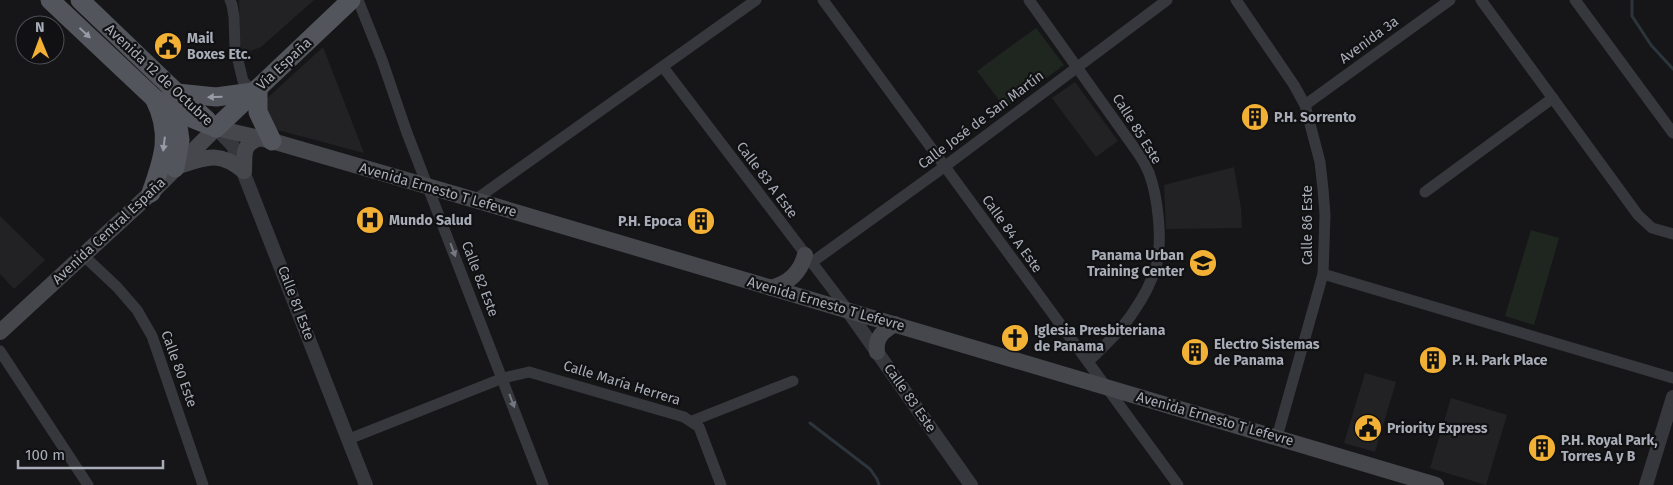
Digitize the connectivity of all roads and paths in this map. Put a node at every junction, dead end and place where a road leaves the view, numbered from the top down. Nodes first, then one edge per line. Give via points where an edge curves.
1 (50, 0) edge
2 (80, 0) edge
3 (230, 0) edge
4 (351, 0) edge
5 (358, 0) edge
6 (756, 0) edge
7 (823, 0) edge
8 (1029, 0) edge
9 (1167, 0) edge
10 (1236, 0) edge
11 (1450, 0) edge
12 (1481, 0) edge
13 (1575, 0) edge
14 (1078, 66) junction
15 (663, 67) junction
16 (256, 90) junction
17 (177, 93) junction
18 (154, 98) junction
19 (1553, 98) junction
20 (1305, 105) junction
21 (176, 112) junction
22 (216, 128) junction
23 (1673, 133) edge
24 (266, 139) junction
25 (944, 166) junction
26 (175, 168) junction
27 (244, 171) junction
28 (429, 188) junction
29 (1425, 192) dead end
30 (150, 193) junction
31 (475, 200) junction
32 (1673, 234) edge
33 (83, 256) junction
34 (808, 259) junction
35 (1323, 274) junction
36 (771, 288) junction
37 (848, 311) junction
38 (895, 324) junction
39 (0, 332) edge
40 (0, 351) edge
41 (877, 352) junction
42 (1088, 362) junction
43 (503, 378) junction
44 (1673, 378) edge
45 (793, 381) dead end
46 (1106, 386) junction
47 (1673, 397) edge
48 (692, 421) junction
49 (1278, 437) junction
50 (349, 439) junction
51 (88, 485) edge
52 (203, 485) edge
53 (366, 485) edge
54 (543, 485) edge
55 (721, 485) edge
56 (971, 485) edge
57 (1178, 485) edge
58 (1436, 485) edge
59 (1646, 485) edge

1 -> 18 main road, Avenida 12 de Octubre
2 - 17 main road, Avenida 12 de Octubre
3 - 16 street via 242,81
4 - 16 main road, Vía España
5 - 28 street, Calle 82 Este
6 - 15 street
7 - 25 street, Calle 84 A Este
8 - 14 street, Calle 85 Este
9 - 14 street, Calle José de San Martín
10 - 20 street, Calle 86 Este
11 - 20 street, Avenida 3a
12 - 19 street
13 - 23 street
14 - 25 street, Calle José de San Martín
14 - 42 street, Calle 85 Este via 1130,140 1149,174 1159,238 1156,266 1145,294 1121,328
15 - 31 street
15 - 34 street, Calle 83 A Este
16 -> 17 main road via 216,97
16 - 22 main road, Vía España
16 - 24 main road
17 - 22 main road, Avenida 12 de Octubre
18 - 21 main road, Avenida 12 de Octubre
18 -> 30 main road via 163,116 165,136 159,171
19 - 29 street
19 - 32 street via 1638,214 1652,228
20 - 35 street, Calle 86 Este via 1320,162 1323,189
21 - 22 main road, Avenida 12 de Octubre
21 - 26 main road via 180,140
22 - 24 main road, Avenida Ernesto T Lefevre
22 - 26 main road, Avenida Central España
22 - 27 street, Calle 81 Este via 233,146
24 - 27 main road via 251,142 245,150
24 - 28 main road, Avenida Ernesto T Lefevre
25 - 34 street, Calle José de San Martín
25 - 42 street, Calle 84 A Este
26 - 27 main road via 209,157 232,162
26 - 30 main road, Avenida Central España
27 - 50 street, Calle 81 Este
28 - 31 main road, Avenida Ernesto T Lefevre
28 -> 43 street, Calle 82 Este
30 - 33 main road, Avenida Central España
31 - 36 main road, Avenida Ernesto T Lefevre
33 - 39 main road, Avenida Central España
33 - 52 street, Calle 80 Este via 117,286 137,310 152,336
34 - 36 main road via 793,277
34 - 37 street, Calle 83 A Este
35 - 44 street
35 - 49 street, Calle 86 Este
36 - 37 main road, Avenida Ernesto T Lefevre
37 - 38 main road, Avenida Ernesto T Lefevre
37 - 41 street, Calle 83 Este
38 - 41 main road via 880,334
38 - 46 main road, Avenida Ernesto T Lefevre
40 - 51 street
41 - 56 street, Calle 83 Este
42 - 46 street, Calle 84 A Este
43 - 48 street, Calle María Herrera via 521,372 536,373
43 - 50 street, Calle María Herrera
43 -> 54 street, Calle 82 Este
45 - 48 street
46 - 49 main road, Avenida Ernesto T Lefevre
46 - 57 street, Calle 84 A Este
47 - 59 street
48 - 55 street, Calle María Herrera via 698,427
49 - 58 main road, Avenida Ernesto T Lefevre
50 - 53 street, Calle 81 Este

